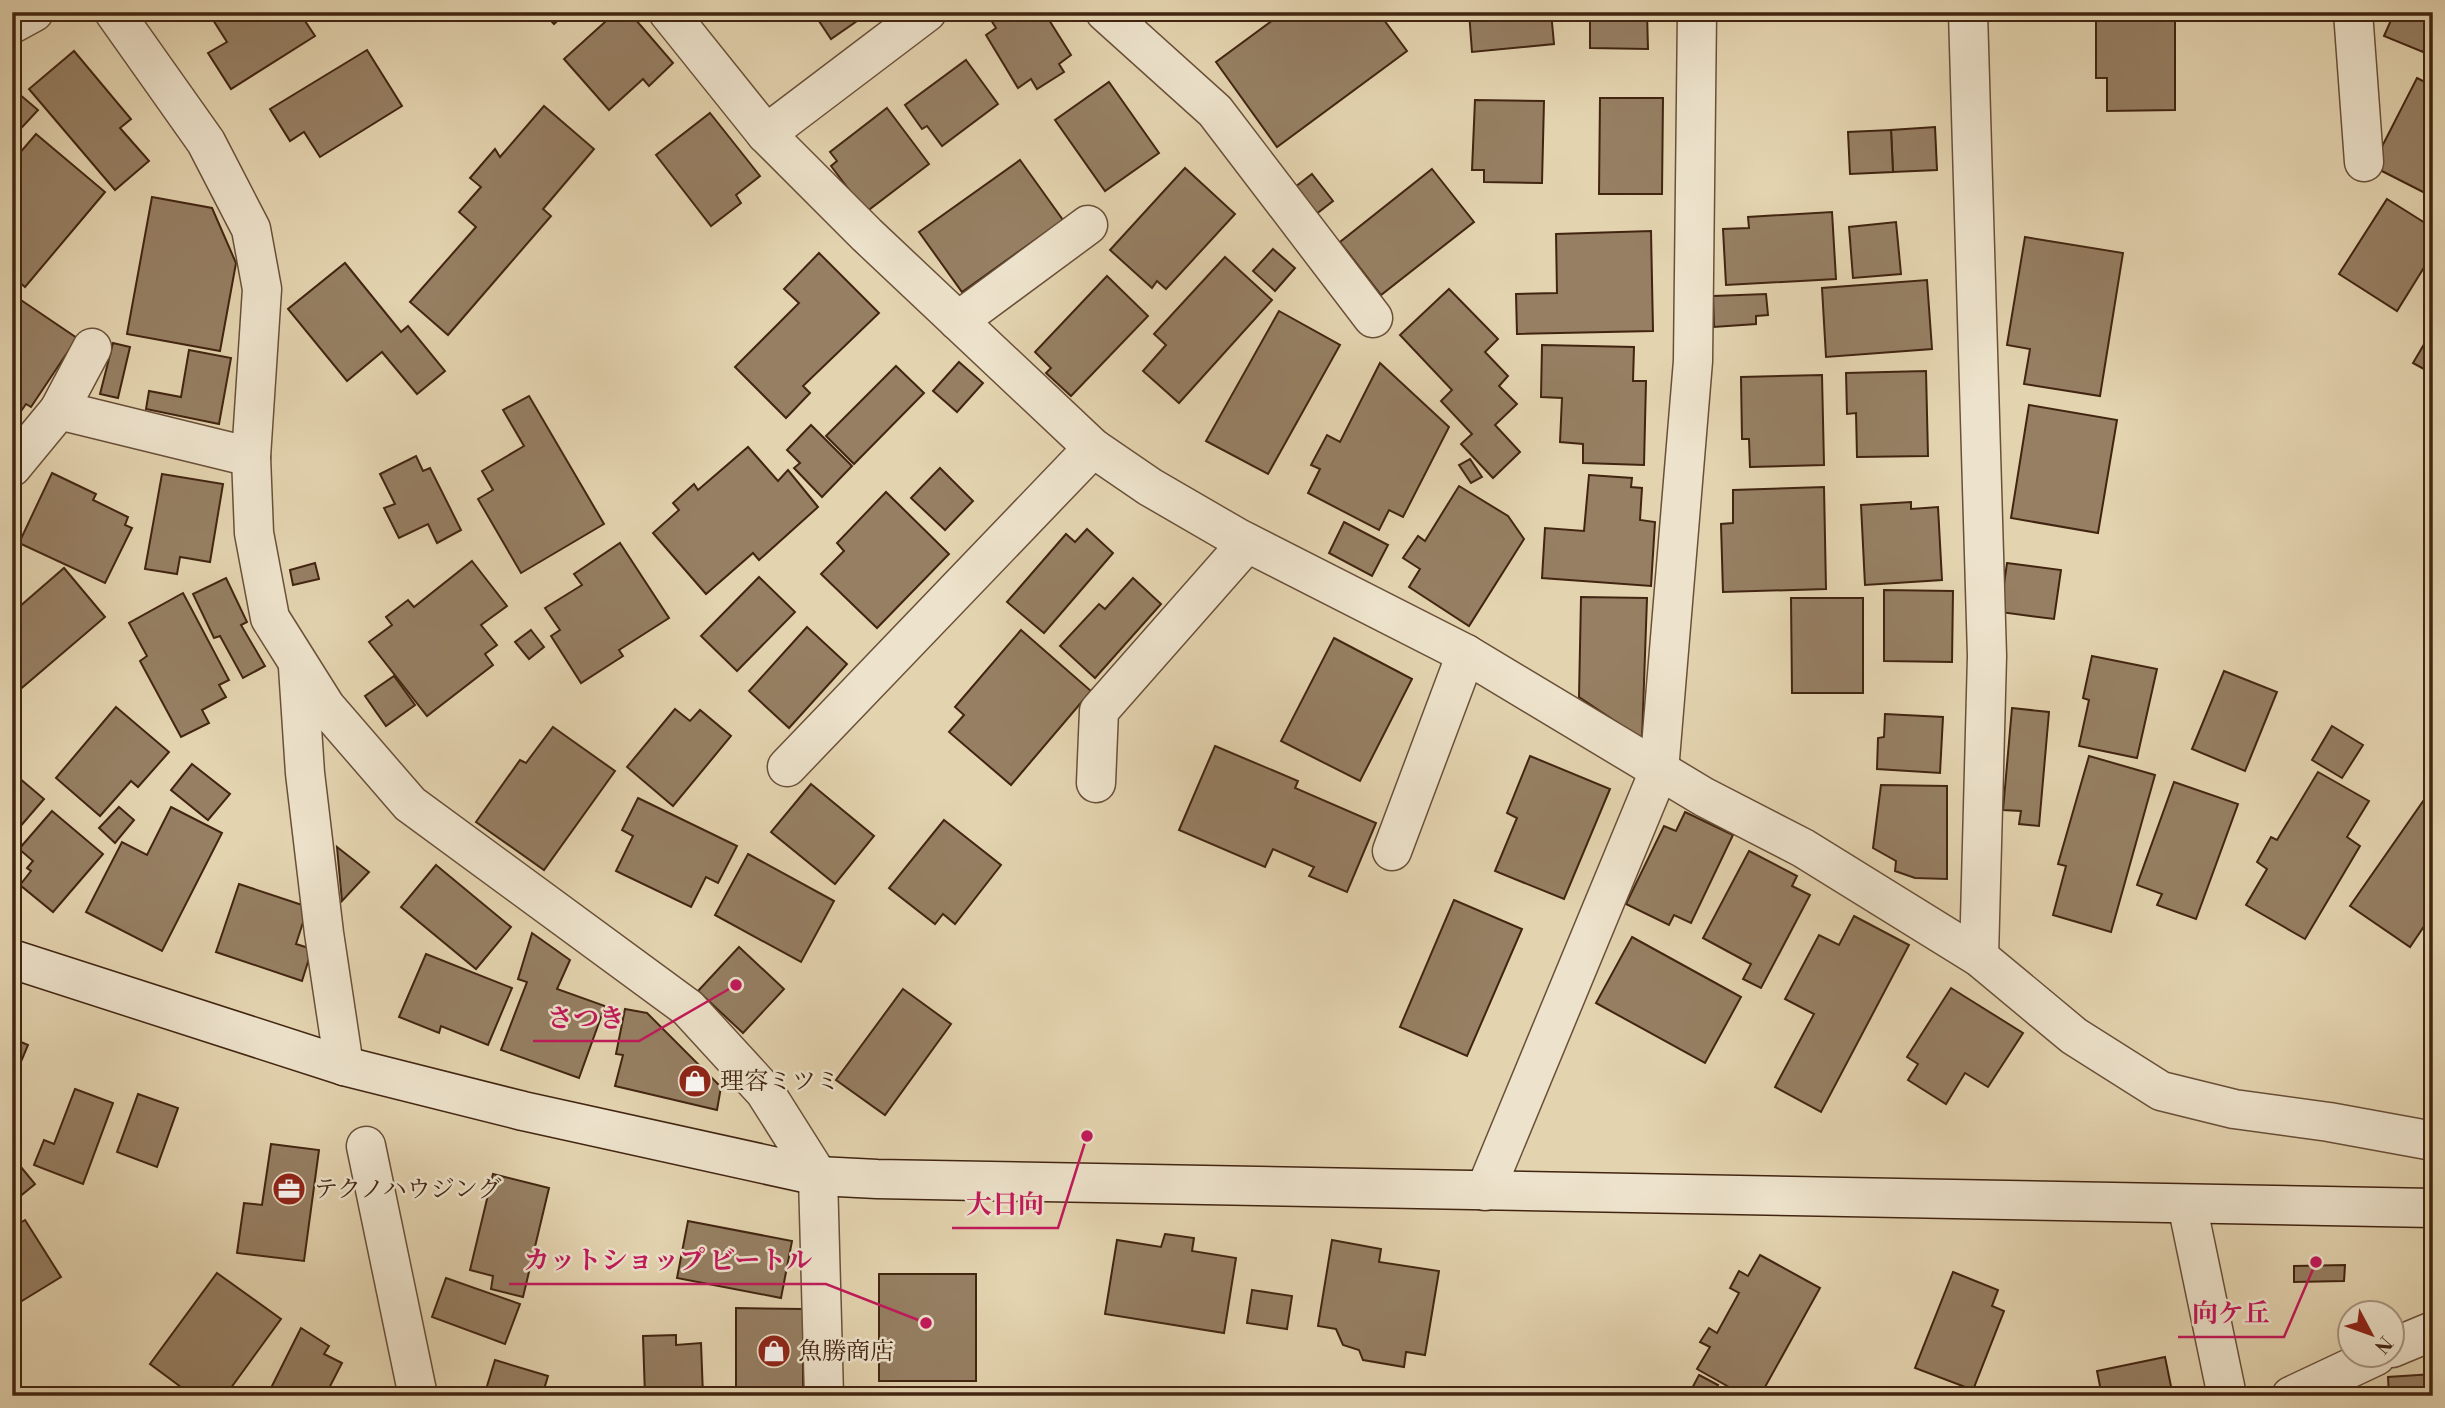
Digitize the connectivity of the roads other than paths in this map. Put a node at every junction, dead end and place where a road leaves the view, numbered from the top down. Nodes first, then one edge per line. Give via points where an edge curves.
1 (34, 12) edge
2 (114, 12) edge
3 (668, 12) edge
4 (927, 12) edge
5 (1105, 12) edge
6 (1697, 12) edge
7 (1968, 12) edge
8 (2353, 12) edge
9 (12, 24) edge
10 (766, 134) junction
11 (2364, 162) dead end
12 (1088, 225) dead end
13 (1373, 318) dead end
14 (958, 321) junction
15 (92, 348) dead end
16 (59, 411) junction
17 (1093, 447) junction
18 (251, 457) junction
19 (12, 467) edge
20 (1247, 542) junction
21 (1466, 654) junction
22 (297, 662) junction
23 (786, 767) dead end
24 (1659, 771) junction
25 (1096, 783) dead end
26 (1392, 851) dead end
27 (1979, 957) junction
28 (12, 959) edge
29 (344, 1066) junction
30 (2433, 1141) edge
31 (366, 1146) dead end
32 (818, 1176) junction
33 (1485, 1191) junction
34 (2187, 1204) junction
35 (2433, 1208) edge
36 (2433, 1331) edge
37 (2406, 1342) edge
38 (2346, 1370) edge
39 (418, 1396) edge
40 (824, 1396) edge
41 (2227, 1396) edge
42 (2291, 1396) edge

1 - 9 street
2 - 18 street via 206,142 251,229 262,289
3 - 10 street
4 - 10 street
5 - 13 street via 1215,111
6 - 24 street via 1693,361
7 - 27 street via 1987,656
8 - 11 street
10 - 14 street
12 - 14 street
14 - 17 street
15 - 16 street
16 - 18 street
16 - 19 street
17 - 20 street via 1150,487
17 - 23 street
18 - 22 street via 254,533 270,618
20 - 21 street
20 - 25 street via 1098,710
21 - 24 street
21 - 26 street
22 - 29 street via 305,773
22 - 32 street via 326,707 410,804 688,1008 765,1092
24 - 27 street via 1802,848
24 - 33 street
27 - 30 street via 2074,1036 2161,1091 2234,1109
28 - 29 street
29 - 32 street
31 - 39 street
32 - 33 street
32 - 40 street
33 - 34 street
34 - 35 street
34 - 41 street
36 - 37 street
38 - 42 street

